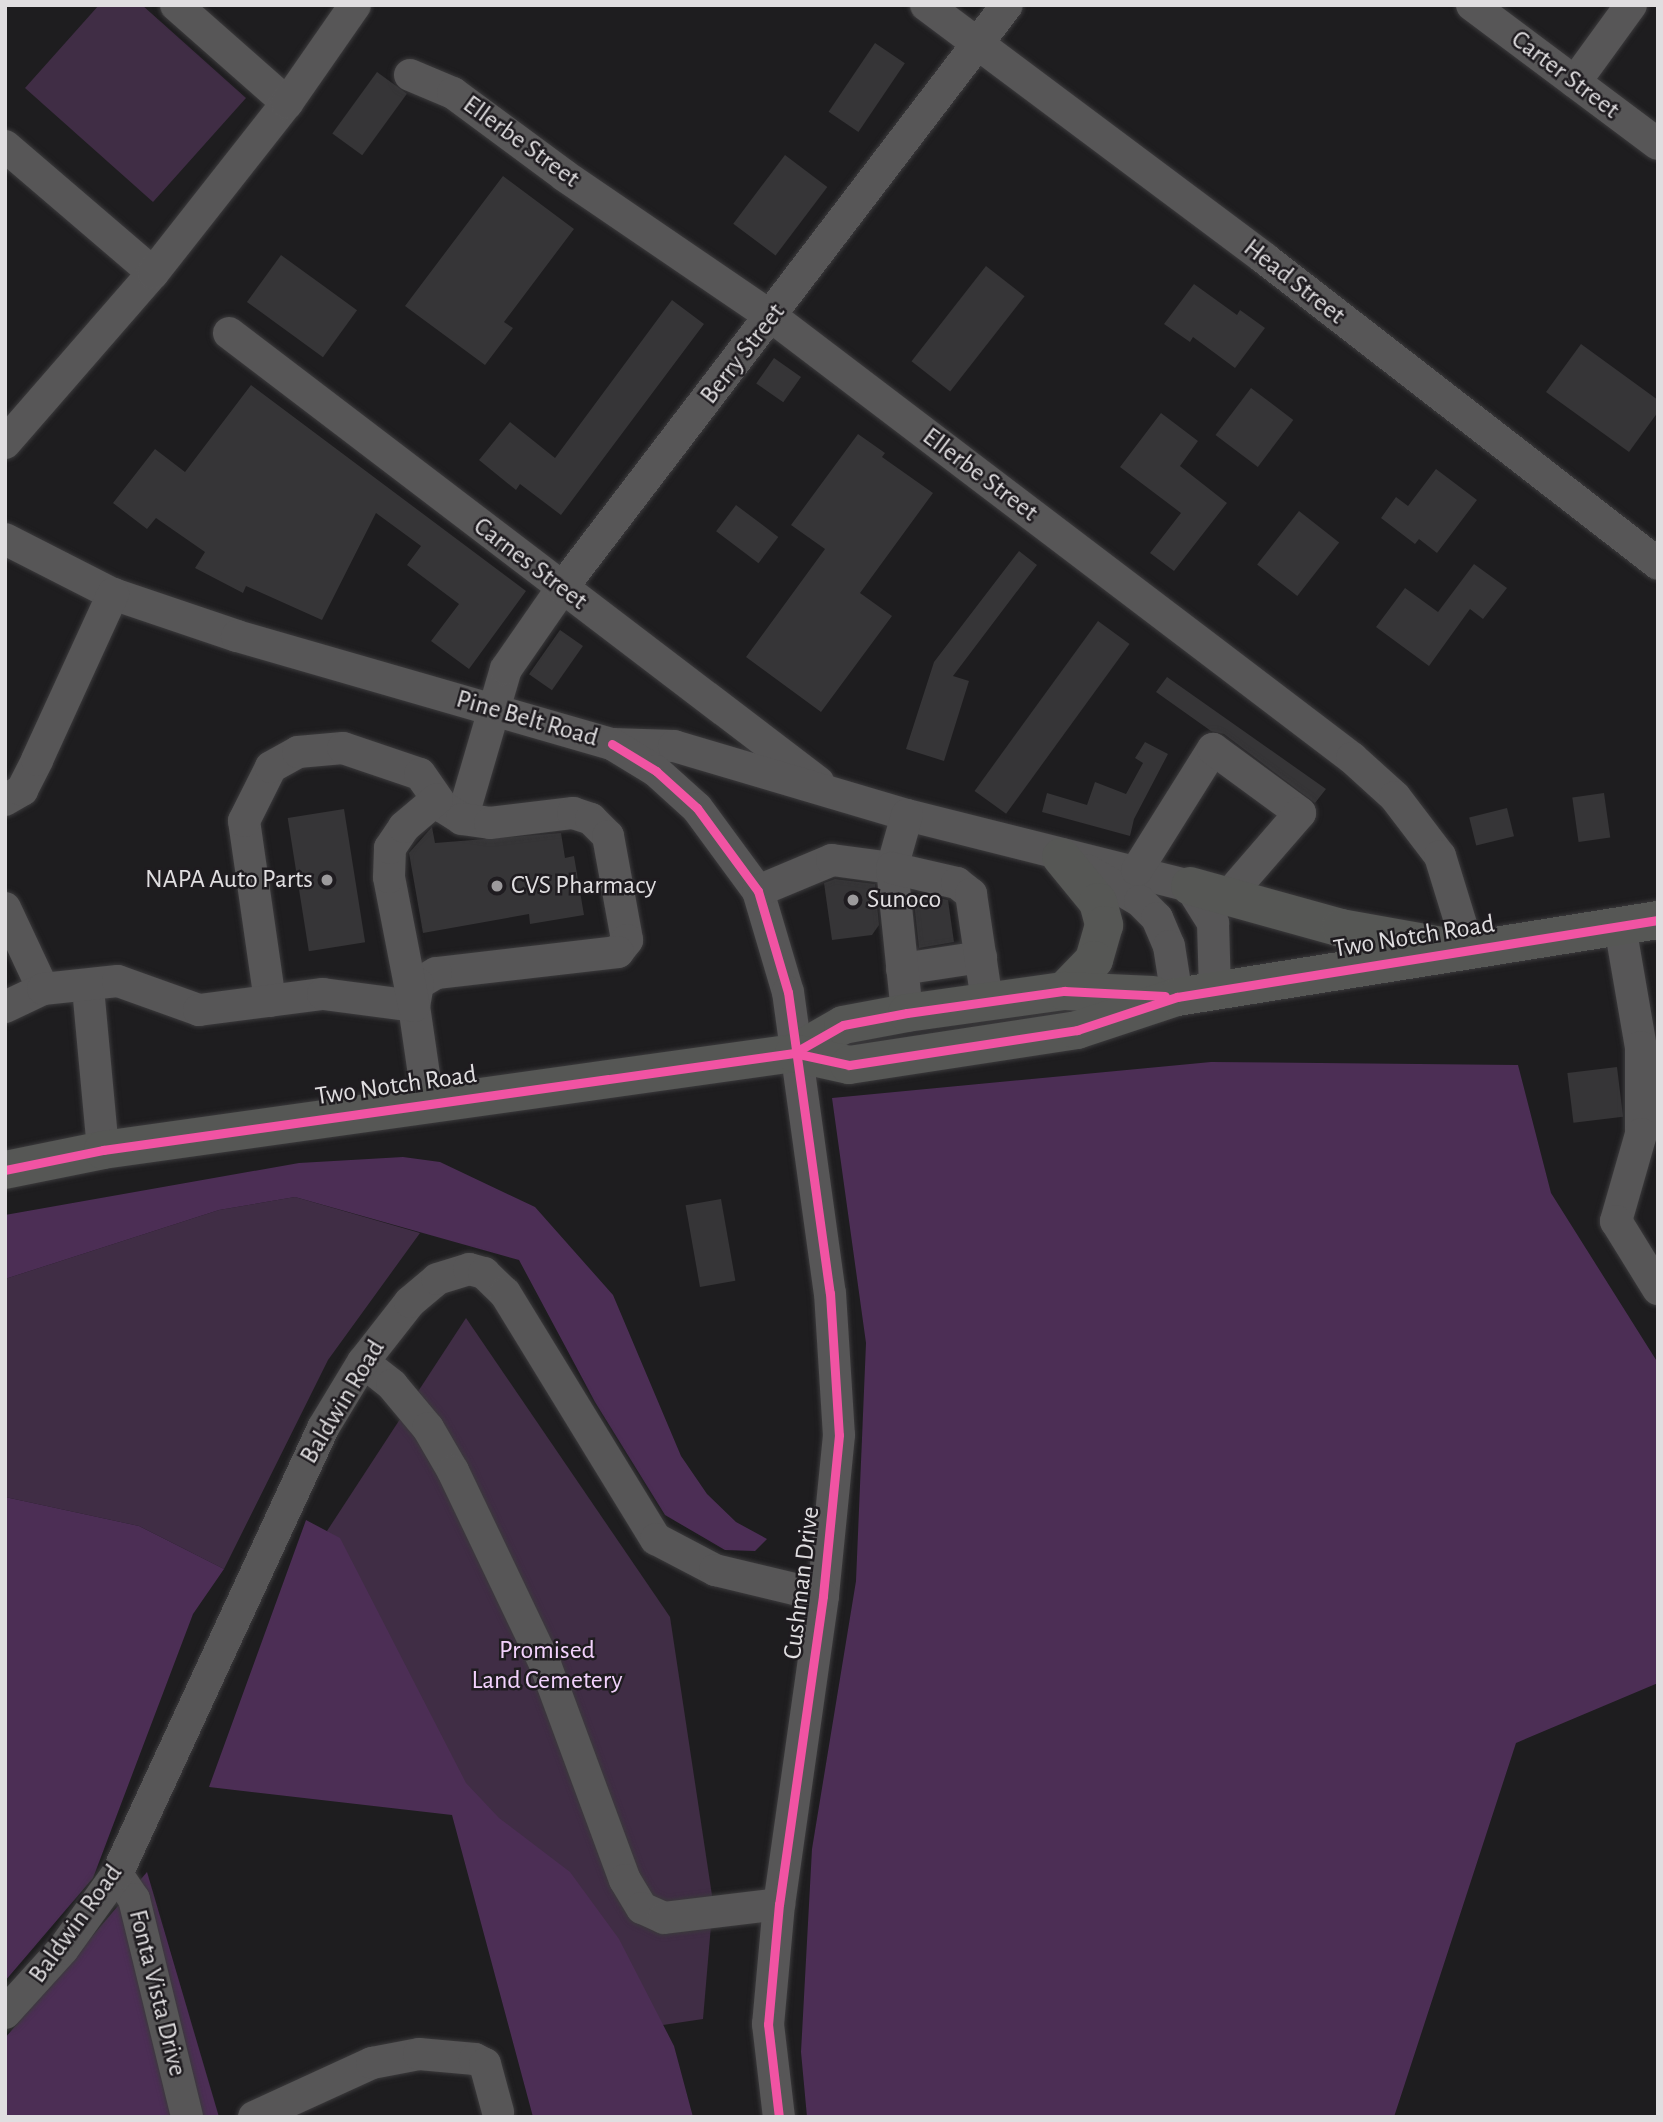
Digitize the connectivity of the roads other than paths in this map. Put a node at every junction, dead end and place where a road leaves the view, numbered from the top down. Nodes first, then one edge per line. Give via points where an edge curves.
1 (176, 5) edge
2 (355, 5) edge
3 (926, 5) edge
4 (1007, 5) edge
5 (1472, 5) edge
6 (1632, 5) edge
7 (979, 44) junction
8 (410, 75) dead end
9 (1574, 82) junction
10 (287, 103) junction
11 (1658, 144) edge
12 (5, 146) edge
13 (153, 273) junction
14 (772, 317) junction
15 (229, 333) dead end
16 (10, 428) edge
17 (5, 539) edge
18 (1658, 564) edge
19 (562, 588) junction
20 (113, 594) junction
21 (492, 708) junction
22 (612, 744) junction
23 (833, 794) junction
24 (437, 799) junction
25 (5, 800) edge
26 (907, 816) junction
27 (462, 819) junction
28 (1061, 856) junction
29 (891, 869) junction
30 (1138, 870) junction
31 (1190, 886) junction
32 (758, 891) junction
33 (1228, 896) junction
34 (5, 908) edge
35 (1658, 920) edge
36 (1620, 926) junction
37 (1469, 950) junction
38 (981, 957) junction
39 (902, 969) junction
40 (88, 988) junction
41 (43, 989) junction
42 (1215, 990) junction
43 (1064, 991) junction
44 (1177, 996) junction
45 (270, 1001) junction
46 (987, 1001) junction
47 (414, 1006) junction
48 (5, 1007) edge
49 (907, 1013) junction
50 (794, 1053) junction
51 (428, 1102) junction
52 (103, 1150) junction
53 (5, 1170) edge
54 (1656, 1280) edge
55 (363, 1362) junction
56 (823, 1596) junction
57 (117, 1874) junction
58 (779, 1904) junction
59 (5, 2013) edge
60 (498, 2112) dead end
61 (187, 2117) edge
62 (254, 2117) edge
63 (779, 2117) edge

1 - 10 street
2 - 10 street
3 - 7 street, Head Street
4 - 7 street, Berry Street
5 - 9 street, Carter Street
6 - 9 street
7 - 14 street, Berry Street
7 - 18 street, Head Street
8 - 14 street, Ellerbe Street via 453,93
9 - 11 street, Carter Street
10 - 13 street
12 - 13 street
13 - 16 street
14 - 19 street, Berry Street
14 - 37 street, Ellerbe Street via 1379,781 1440,856
15 - 19 street, Carnes Street
17 - 20 street, Pine Belt Road
19 - 21 street, Berry Street via 506,669
19 - 23 street, Carnes Street
20 - 21 street, Pine Belt Road via 237,636
20 - 25 street via 22,790
21 - 22 street, Pine Belt Road
21 - 27 street, Berry Street
22 - 23 street, Pine Belt Road via 674,746
22 - 32 street, Cushman Drive via 656,771 697,807
23 - 26 street, Pine Belt Road
24 - 27 street
24 - 45 street via 420,774 343,748 298,752 271,767 244,821
24 - 47 street via 404,827 390,848 389,877
26 - 28 street, Pine Belt Road
26 - 29 street
27 - 47 street via 490,823 573,813 591,819 608,836 627,940 618,952 436,973 418,984
28 - 30 street, Pine Belt Road
28 - 43 main road via 1098,902 1104,925 1094,960
28 - 44 street, Pine Belt Road via 1150,909 1169,946
29 - 32 street via 832,860
29 - 38 street via 957,883 971,894
29 - 39 street
30 - 31 street, Pine Belt Road
30 - 33 street via 1213,749 1300,813
31 - 33 main road
31 - 42 street via 1213,923
32 - 50 street, Cushman Drive via 778,948
33 - 37 main road via 1341,928
34 - 41 street
35 - 36 main road, Two Notch Road
36 - 37 main road, Two Notch Road
36 - 54 street via 1641,1047 1641,1134 1616,1221
37 - 42 main road, Two Notch Road
38 - 39 street
38 - 46 street
39 - 49 street
40 - 41 street
40 - 45 street via 118,981 136,984 199,1010
40 - 52 street
41 - 48 street
42 - 44 main road, Two Notch Road
43 - 44 main road, Two Notch Road
43 - 46 main road, Two Notch Road
44 - 50 main road, Two Notch Road via 1077,1030 863,1063 849,1065
45 - 47 street via 323,994
46 - 49 main road, Two Notch Road
47 - 51 street
49 - 50 main road, Two Notch Road via 843,1025
50 - 51 main road, Two Notch Road
50 - 56 street, Cushman Drive via 830,1293 839,1435
51 - 52 main road, Two Notch Road
52 - 53 main road, Two Notch Road
55 - 56 street, Baldwin Road via 410,1302 437,1279 454,1270 484,1273 514,1306 656,1539 715,1570
55 - 57 street, Baldwin Road via 307,1458
55 - 58 street via 392,1385 428,1428 453,1471 545,1664 625,1880 642,1908 664,1918
56 - 58 street, Cushman Drive
57 - 59 street, Baldwin Road via 63,1949
57 - 61 street, Fonta Vista Drive via 134,1899
58 - 63 street, Cushman Drive via 768,2024
60 - 62 street via 485,2064 462,2056 419,2054 372,2063

